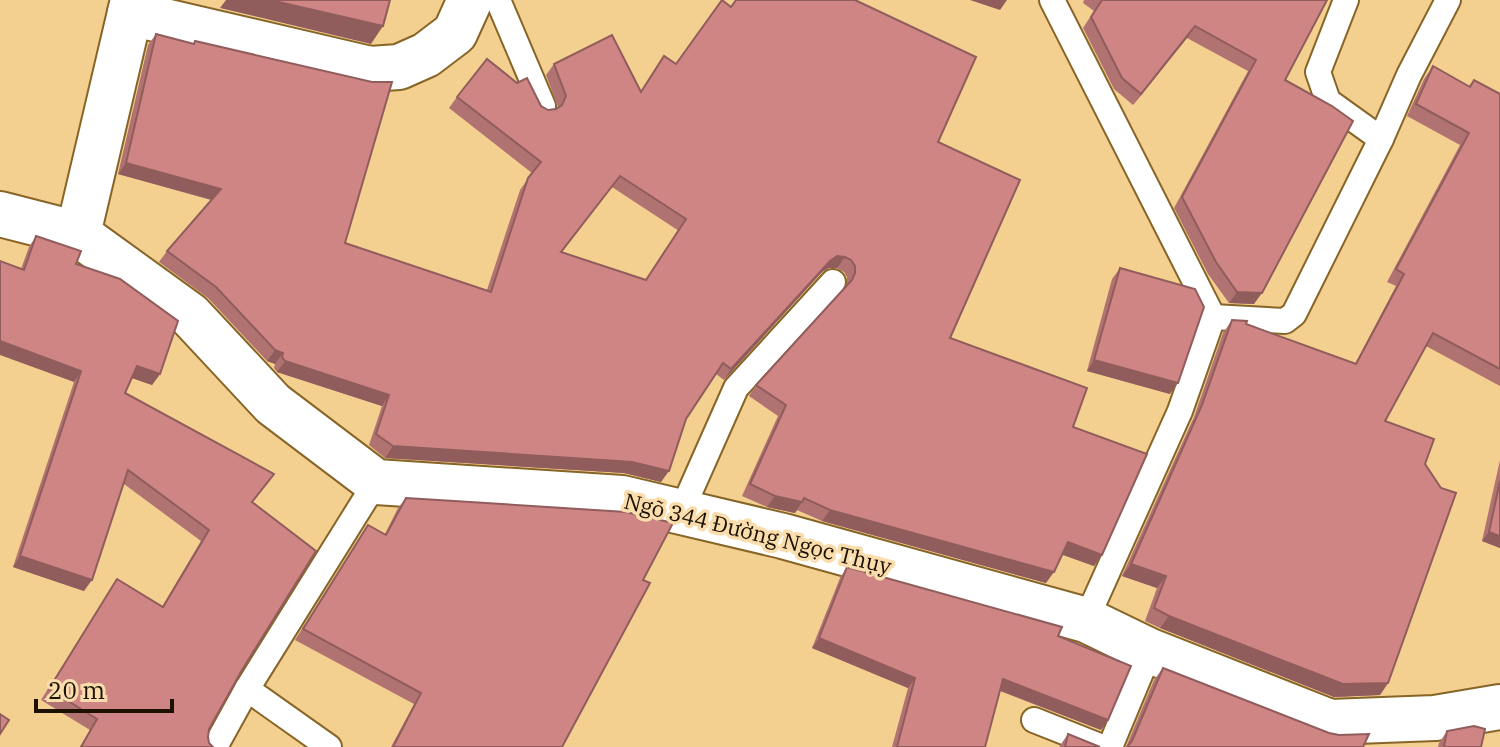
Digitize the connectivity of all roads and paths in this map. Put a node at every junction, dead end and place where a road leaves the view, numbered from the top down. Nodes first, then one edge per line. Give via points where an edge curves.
1 (470, 0) edge
2 (498, 0) edge
3 (1052, 0) edge
4 (1346, 0) edge
5 (1448, 0) edge
6 (132, 6) edge
7 (543, 106) edge
8 (1381, 139) junction
9 (0, 214) edge
10 (78, 234) junction
11 (833, 282) edge
12 (1213, 317) junction
13 (376, 482) junction
14 (681, 512) junction
15 (1086, 620) junction
16 (1150, 651) junction
17 (247, 689) junction
18 (1500, 707) edge
19 (1034, 720) dead end
20 (215, 747) edge
21 (329, 747) edge
22 (1102, 747) edge
23 (1110, 747) edge

1 - 6 street via 455,33 426,55 399,67 370,69
2 - 7 lane
3 - 12 lane
4 - 8 lane via 1318,72 1328,101
5 - 8 lane
6 - 10 street
8 - 12 lane via 1294,314 1285,321
9 - 10 street
10 - 13 street via 190,315 273,404
11 - 14 lane via 736,388
12 - 15 lane via 1180,411
13 - 14 street, Ngõ 344 Đường Ngọc Thụy via 622,498
13 - 17 lane
14 - 15 street, Ngõ 344 Đường Ngọc Thụy
15 - 16 street, Ngõ 344 Đường Ngọc Thụy
16 - 18 street, Ngõ 344 Đường Ngọc Thụy via 1330,722 1435,718
16 - 23 lane
17 - 20 lane
17 - 21 lane
19 - 22 lane

